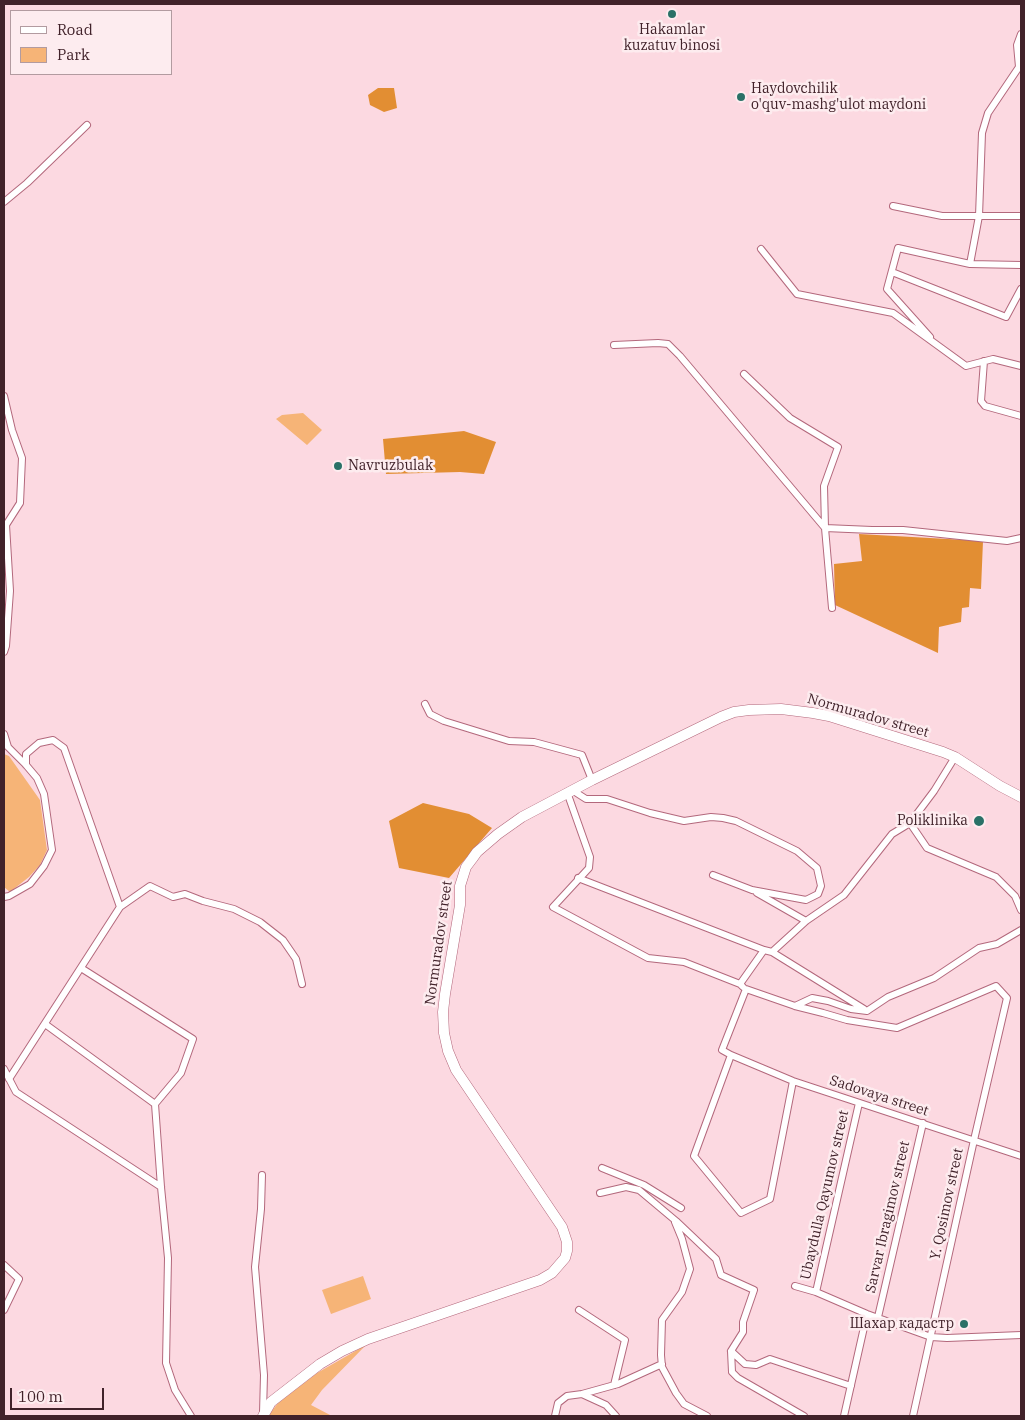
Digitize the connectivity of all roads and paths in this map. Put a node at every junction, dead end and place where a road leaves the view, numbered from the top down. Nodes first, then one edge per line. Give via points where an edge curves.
1 (1021, 34) edge
2 (1020, 67) edge
3 (87, 125) dead end
4 (4, 202) edge
5 (893, 206) dead end
6 (979, 216) junction
7 (1021, 216) edge
8 (761, 249) dead end
9 (970, 264) junction
10 (1021, 265) edge
11 (892, 272) junction
12 (1021, 288) edge
13 (614, 345) dead end
14 (937, 345) junction
15 (984, 361) junction
16 (1021, 366) edge
17 (744, 374) dead end
18 (4, 396) edge
19 (1021, 416) edge
20 (825, 528) junction
21 (1021, 538) edge
22 (6, 569) edge
23 (832, 608) dead end
24 (4, 652) edge
25 (425, 704) dead end
26 (4, 734) edge
27 (955, 757) junction
28 (26, 765) junction
29 (592, 780) junction
30 (1000, 786) junction
31 (569, 791) junction
32 (1021, 797) edge
33 (1021, 801) edge
34 (910, 823) junction
35 (713, 876) dead end
36 (578, 878) junction
37 (752, 890) junction
38 (4, 897) edge
39 (120, 907) junction
40 (1021, 910) edge
41 (806, 921) junction
42 (1021, 930) edge
43 (764, 950) junction
44 (772, 952) junction
45 (81, 968) junction
46 (302, 984) dead end
47 (740, 984) junction
48 (746, 989) junction
49 (795, 1006) junction
50 (867, 1011) junction
51 (44, 1024) junction
52 (732, 1055) junction
53 (4, 1069) edge
54 (9, 1079) junction
55 (793, 1081) junction
56 (859, 1103) junction
57 (154, 1104) junction
58 (923, 1123) junction
59 (974, 1140) junction
60 (1021, 1156) edge
61 (602, 1168) dead end
62 (262, 1175) dead end
63 (161, 1187) junction
64 (600, 1193) dead end
65 (681, 1208) dead end
66 (673, 1218) junction
67 (4, 1265) edge
68 (795, 1286) dead end
69 (816, 1292) junction
70 (4, 1310) edge
71 (580, 1310) dead end
72 (867, 1314) junction
73 (878, 1317) junction
74 (1021, 1335) edge
75 (931, 1337) junction
76 (731, 1351) junction
77 (662, 1364) junction
78 (614, 1385) junction
79 (851, 1386) junction
80 (582, 1394) junction
81 (191, 1416) edge
82 (263, 1416) edge
83 (555, 1416) edge
84 (616, 1416) edge
85 (707, 1416) edge
86 (804, 1416) edge
87 (844, 1416) edge
88 (914, 1416) edge

1 - 2 street via 1016,45
2 - 6 street via 988,113 982,133
3 - 4 street
5 - 6 street via 942,216
6 - 7 street
6 - 9 street
8 - 14 street via 797,294 893,313
9 - 10 street
9 - 11 street via 898,248
11 - 12 street via 1006,317
11 - 14 street via 888,289
13 - 20 street via 668,344
14 - 15 street via 966,366
15 - 16 street via 993,359
15 - 19 street via 981,401 985,406
17 - 20 street via 790,418 838,447 824,486
18 - 22 street via 22,458 20,503 6,525
20 - 21 street via 903,530 1008,540
20 - 23 street
22 - 24 street via 10,591
25 - 29 street via 430,714 444,721 510,741 534,742 582,755
26 - 28 street via 8,747
27 - 29 main road, Normuradov street via 829,716 781,709 749,710 714,720
27 - 30 main road, Normuradov street
27 - 34 street
28 - 38 street via 44,794 52,850 30,884
28 - 39 street via 26,754 39,743 53,740 64,748
29 - 31 main road, Normuradov street
30 - 32 main road, Normuradov street
30 - 33 street
31 - 36 street via 590,857 589,868
31 - 37 street via 586,799 607,799 684,821 710,818 736,821 797,852 817,868 821,886 818,894 806,900
31 - 82 main road, Normuradov street via 504,828 466,867 460,886 443,1022 456,1070 562,1227 567,1242 564,1258 552,1273 540,1280 368,1339 342,1351 270,1402
34 - 40 street via 927,848 996,877 1015,896
34 - 41 street via 892,834 844,895
35 - 37 street
36 - 43 street
36 - 47 street via 553,907 648,958 684,962
37 - 41 street
39 - 45 street
39 - 46 street via 150,886 173,897 185,894 234,909 260,922 283,940 296,959
41 - 44 street
42 - 50 street via 997,944 979,948 934,978 888,997
43 - 44 street
43 - 47 street
44 - 50 street
45 - 51 street
45 - 57 street via 193,1039 181,1073
47 - 48 street
48 - 49 street
48 - 52 street via 722,1050
49 - 50 street via 812,998
49 - 59 street, Y. Qosimov street via 848,1020 898,1028 996,986 1007,998
51 - 54 street
51 - 57 street
52 - 55 street, Sadovaya street
52 - 55 street via 694,1156 741,1213 770,1199
53 - 54 street
54 - 63 street via 16,1092
55 - 56 street, Sadovaya street
56 - 58 street, Sadovaya street
56 - 69 street, Ubaydulla Qayumov street
57 - 63 street
58 - 59 street, Sadovaya street
58 - 73 street, Sarvar Ibragimov street
59 - 60 street, Sadovaya street
59 - 75 street, Y. Qosimov street
61 - 65 street via 644,1185
62 - 82 street via 255,1266 264,1374
63 - 81 street via 168,1258 166,1363
64 - 66 street via 626,1187 639,1190
66 - 76 street via 716,1259 721,1275 754,1290 743,1322 743,1332
66 - 77 street via 690,1269 682,1292 662,1320
67 - 70 street via 19,1279
68 - 69 street
69 - 72 street
71 - 78 street via 625,1340
72 - 73 street
72 - 79 street
73 - 75 street
74 - 75 street
75 - 88 street, Y. Qosimov street
76 - 79 street via 746,1364 756,1365 770,1359
76 - 86 street via 732,1372 738,1378
77 - 78 street
77 - 85 street via 684,1404
78 - 80 street
79 - 87 street
80 - 83 street via 567,1396 558,1403
80 - 84 street via 606,1405

